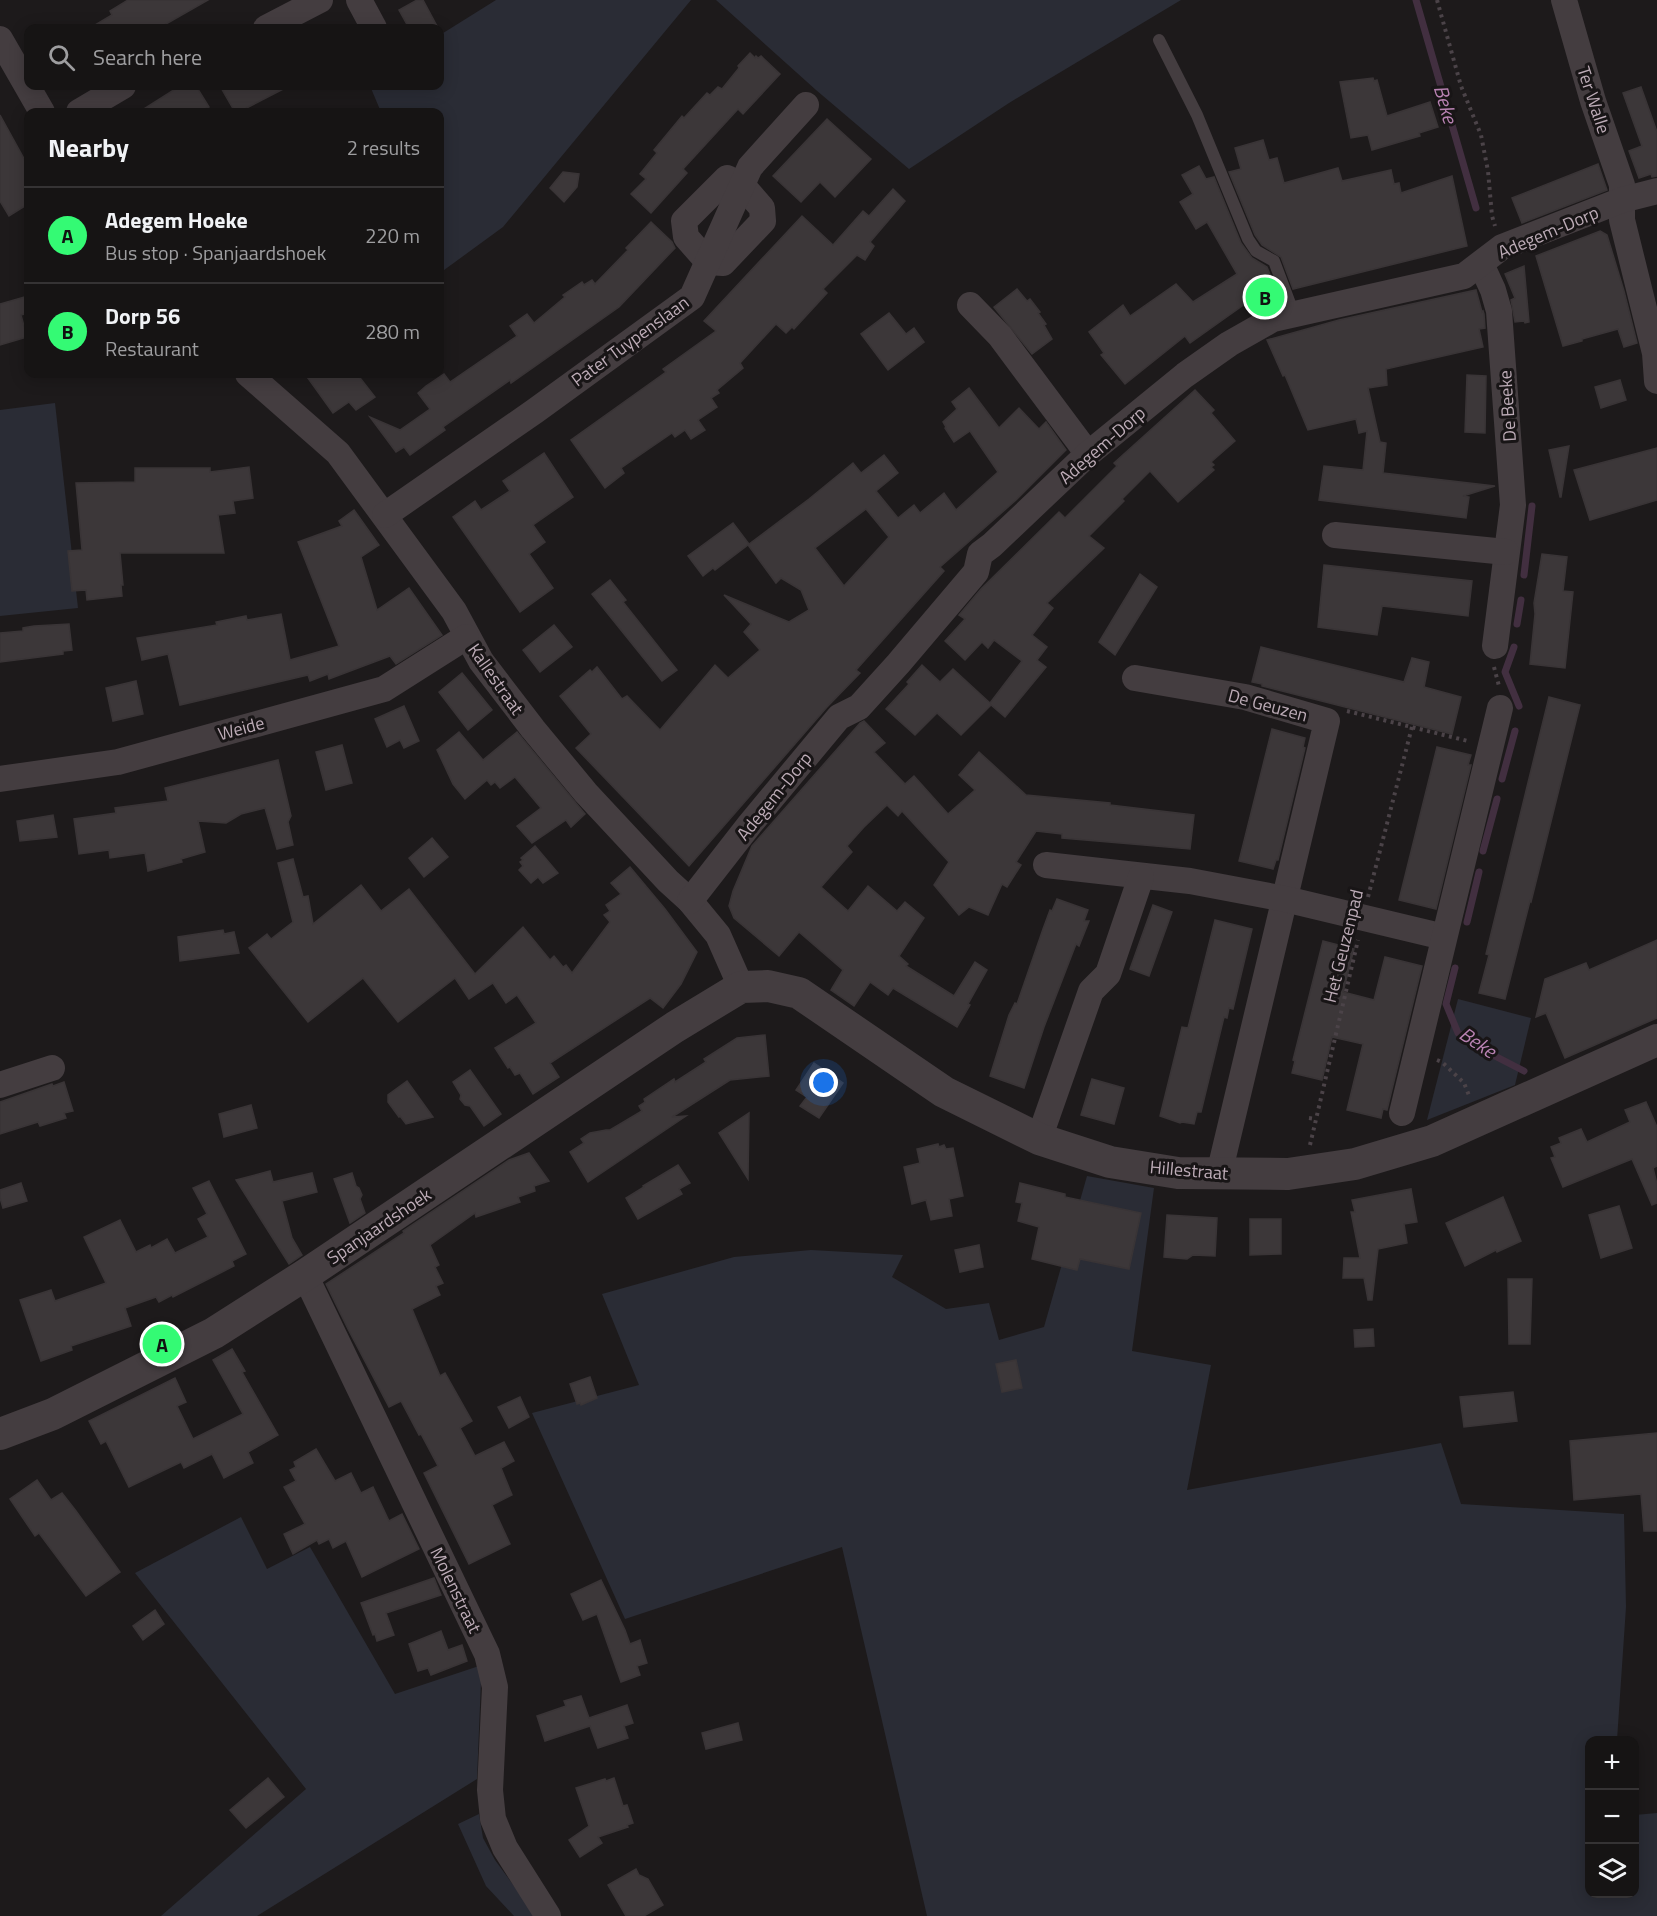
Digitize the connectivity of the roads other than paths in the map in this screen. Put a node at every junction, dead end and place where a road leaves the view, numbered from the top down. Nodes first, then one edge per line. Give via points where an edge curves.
1 (320, 0) edge
2 (359, 0) edge
3 (1564, 0) edge
4 (274, 24) edge
5 (372, 24) edge
6 (0, 39) edge
7 (1159, 40) dead end
8 (24, 81) edge
9 (29, 90) edge
10 (116, 90) edge
11 (806, 105) dead end
12 (40, 108) edge
13 (86, 108) edge
14 (742, 185) junction
15 (1657, 191) edge
16 (1622, 200) junction
17 (708, 262) junction
18 (1481, 264) junction
19 (970, 304) dead end
20 (1294, 314) junction
21 (253, 378) edge
22 (1657, 381) edge
23 (1088, 454) junction
24 (385, 516) junction
25 (1335, 535) dead end
26 (1506, 552) junction
27 (466, 637) junction
28 (1495, 646) road end
29 (1135, 678) dead end
30 (1500, 708) road end
31 (0, 778) edge
32 (1046, 865) dead end
33 (1141, 877) junction
34 (1285, 899) junction
35 (690, 901) junction
36 (1444, 937) junction
37 (741, 987) junction
38 (1657, 1040) edge
39 (52, 1068) dead end
40 (0, 1085) edge
41 (1402, 1113) dead end
42 (1040, 1139) junction
43 (1220, 1174) junction
44 (305, 1275) junction
45 (0, 1434) edge
46 (548, 1916) edge

1 - 4 street
2 - 5 street
3 - 16 street, Ter Walle via 1622,185
6 - 8 street
7 - 20 lane via 1197,115 1248,239 1256,251 1274,261
9 - 12 street
10 - 13 street
11 - 14 street, Pater Tuypenslaan via 750,167
14 - 17 street, Pater Tuypenslaan
14 - 17 street via 762,208 763,221 723,263
14 - 17 street via 727,178 684,221 686,237
15 - 16 street, Adegem-Dorp
16 - 18 street, Adegem-Dorp via 1502,247
16 - 22 street, Ter Walle via 1622,220 1655,353
17 - 24 street, Pater Tuypenslaan via 692,297
18 - 20 street, Adegem-Dorp via 1464,276
18 - 26 street, De Beeke via 1499,311 1513,505
19 - 23 street via 1000,336
20 - 23 street, Adegem-Dorp via 1273,319 1229,344
21 - 24 street, Kallestraat via 338,453
23 - 35 street, Adegem-Dorp via 980,554 976,572 859,707 839,717
24 - 27 street, Kallestraat via 454,611
25 - 26 street
26 - 28 street, De Beeke
27 - 31 street, Weide via 384,689 118,762
27 - 35 street, Kallestraat via 532,729 578,784
29 - 34 street, De Geuzen via 1245,697 1327,721
30 - 36 street
32 - 33 street
33 - 34 street via 1190,881
33 - 42 street via 1108,974 1091,991
34 - 36 street
34 - 43 street, De Geuzen
35 - 37 street, Kallestraat via 718,935
36 - 41 street
37 - 42 street, Hillestraat via 768,986 799,993 944,1092
37 - 44 street, Spanjaardshoek
38 - 43 street, Hillestraat via 1432,1141 1355,1164 1288,1174
39 - 40 street
42 - 43 street, Hillestraat via 1110,1161 1178,1173
44 - 45 street, Spanjaardshoek via 214,1333 53,1414
44 - 46 street, Molenstraat via 487,1654 495,1687 490,1790 493,1819 505,1848

